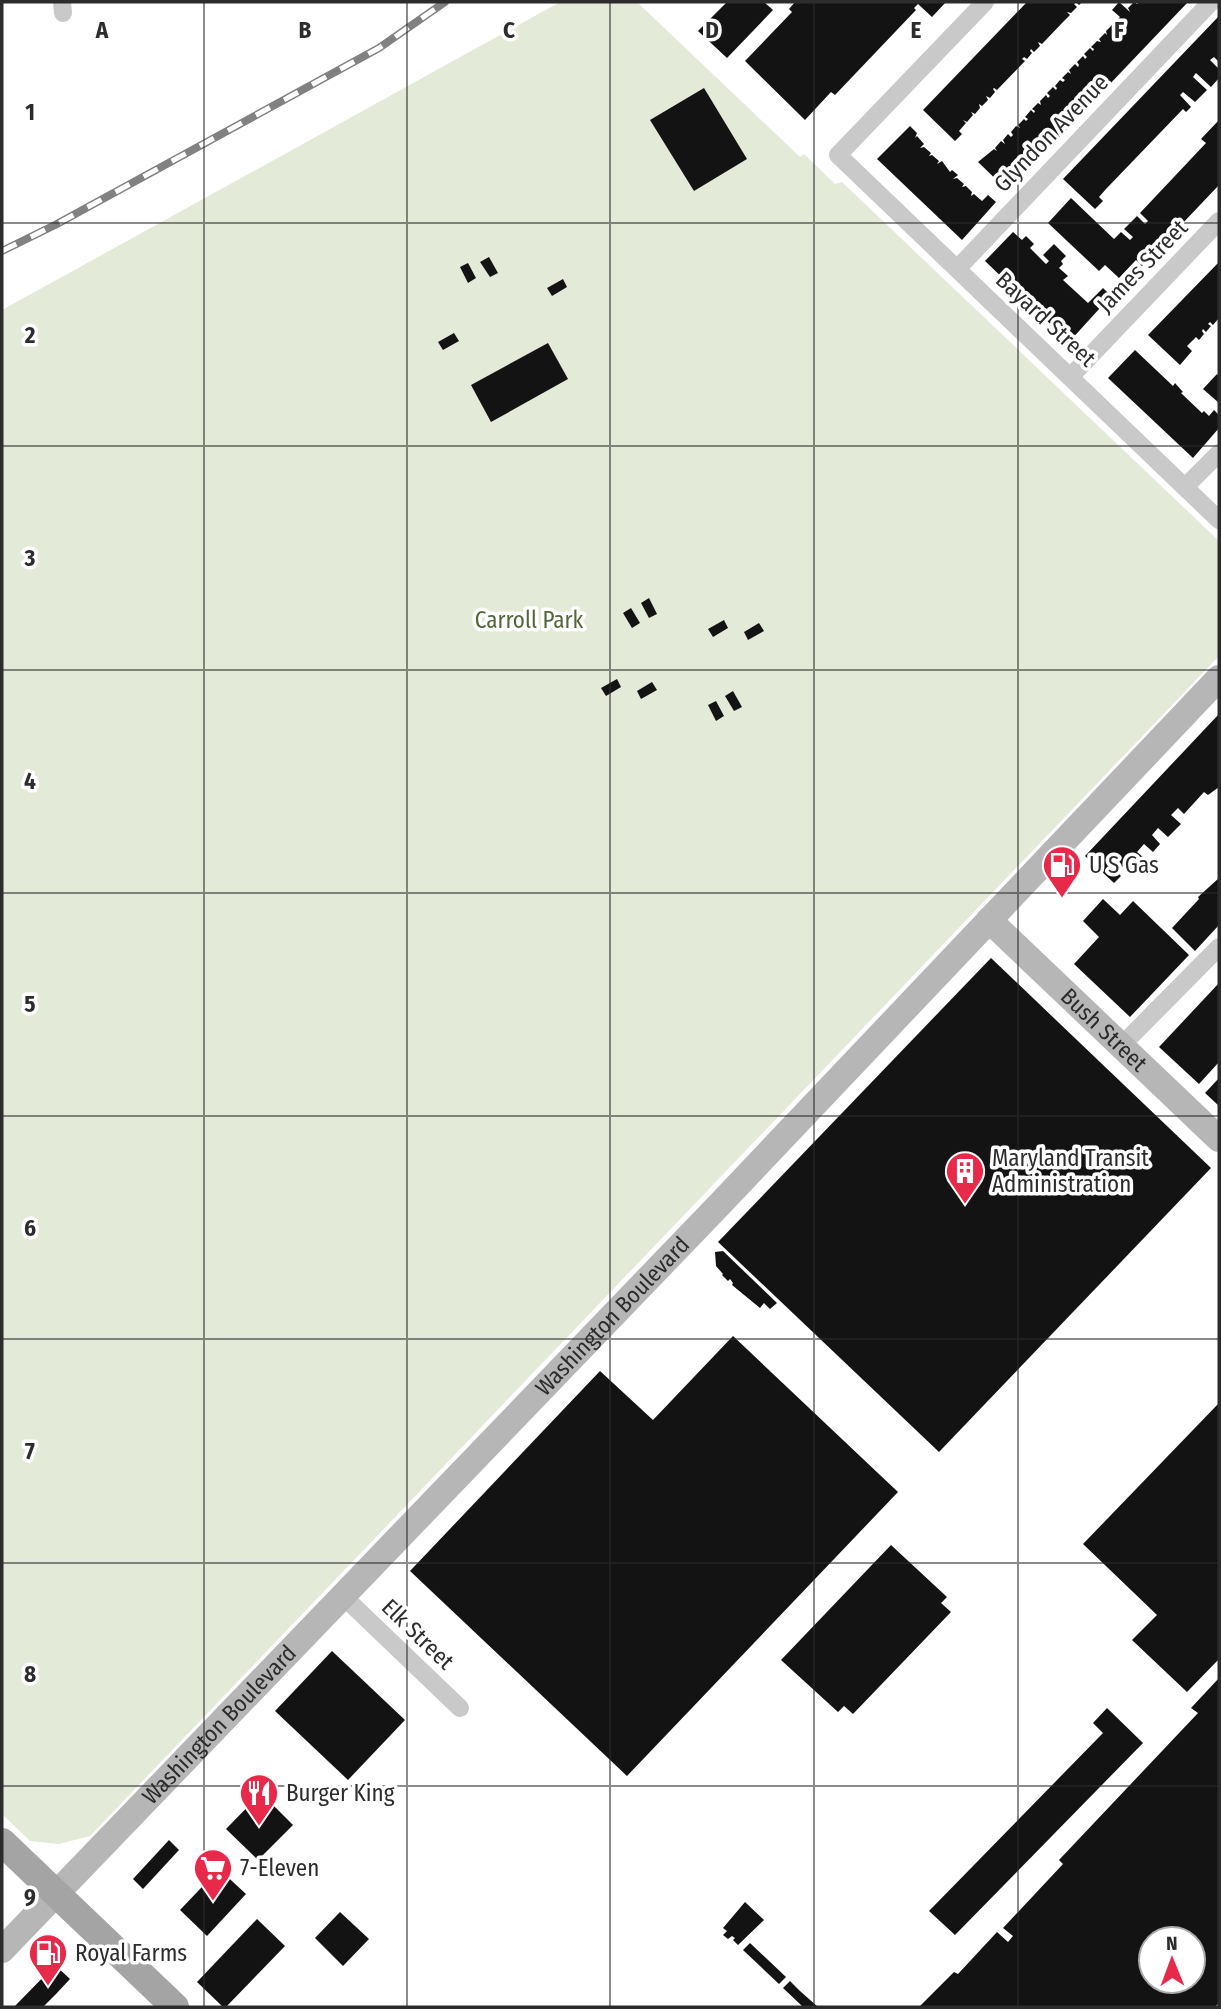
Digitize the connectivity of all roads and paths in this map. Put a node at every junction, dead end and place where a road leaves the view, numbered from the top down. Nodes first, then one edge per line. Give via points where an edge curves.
1 (985, 2) edge
2 (1211, 2) edge
3 (1219, 221) edge
4 (957, 269) junction
5 (1071, 376) junction
6 (1219, 453) edge
7 (1185, 487) junction
8 (1219, 520) edge
9 (1219, 678) edge
10 (989, 920) junction
11 (1219, 947) edge
12 (1121, 1046) junction
13 (1219, 1139) edge
14 (343, 1596) junction
15 (460, 1708) dead end
16 (2, 1842) edge
17 (57, 1894) junction
18 (2, 1950) edge
19 (175, 2007) edge

1 - 4 street, Bayard Street via 838,155
2 - 4 street, Glyndon Avenue
3 - 5 street, James Street
4 - 5 street, Bayard Street
5 - 7 street, Bayard Street
6 - 7 street
7 - 8 street, Bayard Street
9 - 10 main road, Washington Boulevard
10 - 12 main road, Bush Street
10 - 14 main road, Washington Boulevard
11 - 12 street
12 - 13 main road, Bush Street
14 - 15 street, Elk Street
14 - 17 main road, Washington Boulevard
16 - 17 main road
17 - 18 main road, Washington Boulevard
17 - 19 main road

